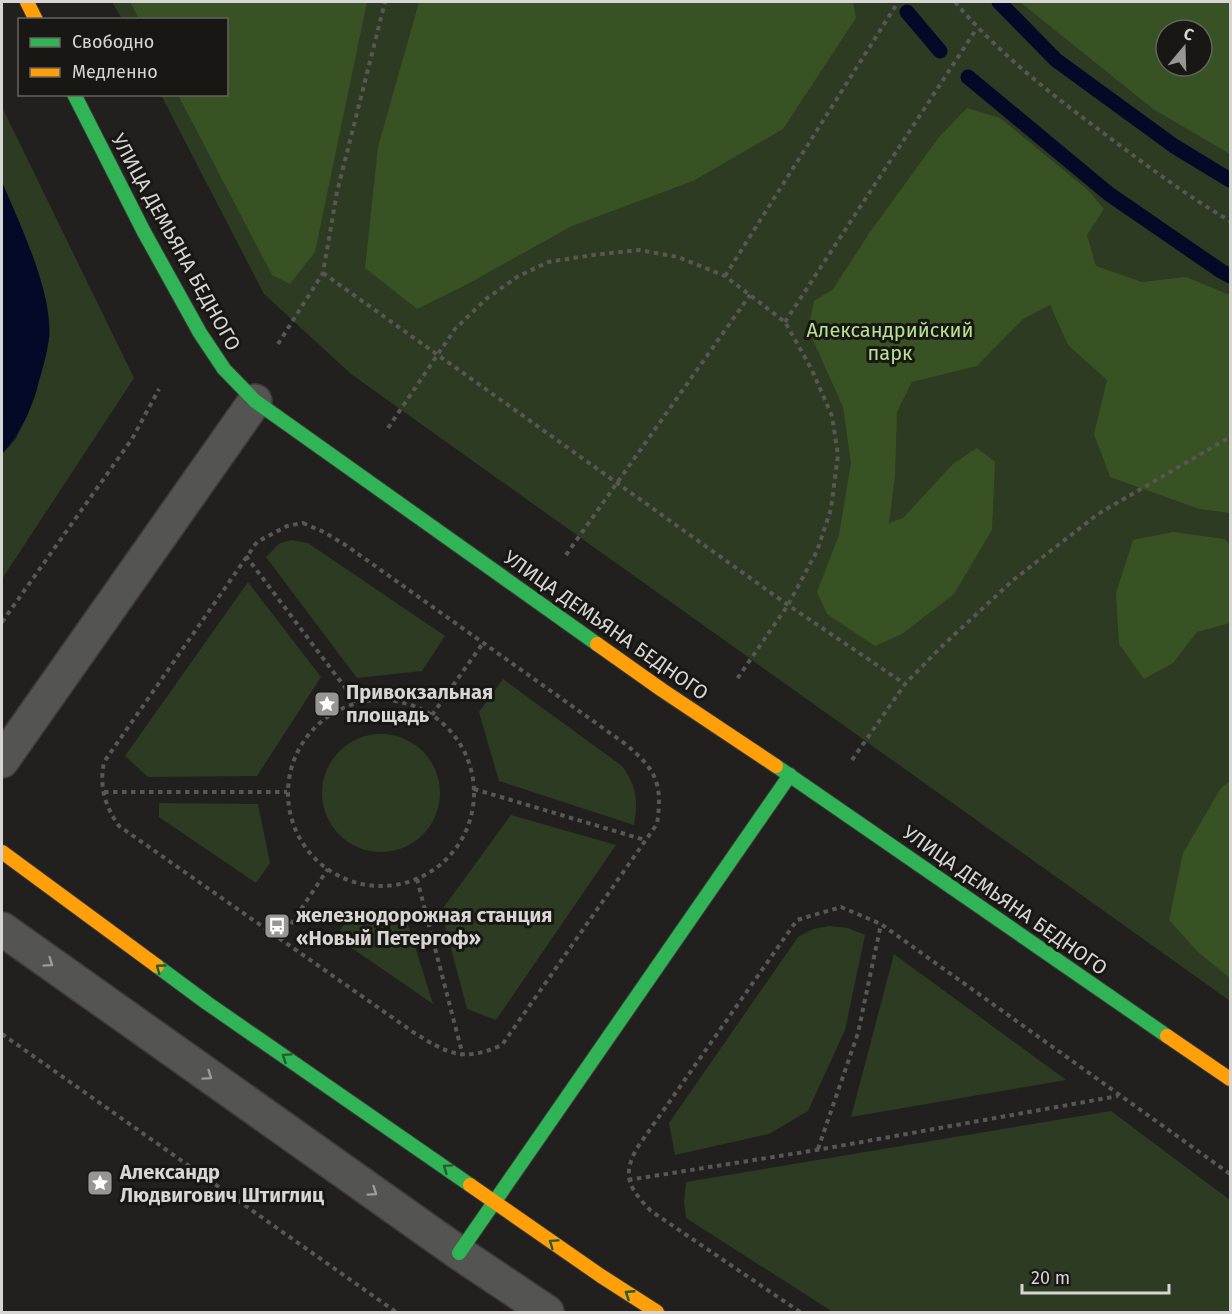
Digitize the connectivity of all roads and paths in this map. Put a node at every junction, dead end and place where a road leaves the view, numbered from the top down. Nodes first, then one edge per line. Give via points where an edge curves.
1 (27, 2) edge
2 (385, 2) edge
3 (898, 2) edge
4 (955, 2) edge
5 (35, 18) edge
6 (977, 28) junction
7 (75, 96) edge
8 (1230, 221) edge
9 (323, 273) junction
10 (725, 276) junction
11 (750, 295) junction
12 (785, 322) junction
13 (278, 344) dead end
14 (437, 354) junction
15 (159, 389) dead end
16 (255, 401) junction
17 (388, 428) dead end
18 (1230, 437) edge
19 (616, 482) junction
20 (566, 555) dead end
21 (246, 556) junction
22 (788, 605) junction
23 (2, 622) edge
24 (483, 644) junction
25 (737, 679) dead end
26 (905, 684) junction
27 (356, 702) junction
28 (432, 715) junction
29 (852, 760) dead end
30 (2, 761) edge
31 (790, 775) junction
32 (474, 789) junction
33 (104, 792) junction
34 (287, 792) junction
35 (645, 840) junction
36 (2, 852) edge
37 (328, 869) junction
38 (417, 879) junction
39 (881, 924) junction
40 (2, 929) edge
41 (281, 939) junction
42 (2, 1034) edge
43 (463, 1056) junction
44 (1230, 1079) edge
45 (1119, 1096) junction
46 (817, 1150) junction
47 (1230, 1174) edge
48 (628, 1180) junction
49 (495, 1202) junction
50 (459, 1253) junction
51 (396, 1312) edge
52 (547, 1312) edge
53 (657, 1312) edge
54 (800, 1312) edge

1 - 5 street
2 - 9 path via 337,192
3 - 10 path
4 - 6 path
6 - 8 path via 1050,94
6 - 12 path
7 - 16 street, УЛИЦА ДЕМЬЯНА БЕДНОГО via 200,333 224,369
9 - 13 path
9 - 14 path
10 - 11 path
10 - 14 path via 678,257 639,250 548,262 517,277 486,299 455,329
11 - 12 path
11 - 19 path
12 - 22 path via 832,416 838,455 831,509 817,551
14 - 17 path
14 - 19 path
15 - 23 path via 132,439
16 - 30 street
16 - 31 street, УЛИЦА ДЕМЬЯНА БЕДНОГО via 662,690
18 - 26 path via 1098,514 1012,581
19 - 20 path
19 - 22 path
21 - 24 path via 269,533 303,523 346,546
21 - 27 path
21 - 33 path via 104,762
22 - 25 path
22 - 26 path
24 - 28 path
24 - 35 path via 645,760 657,784 660,805 657,824
26 - 29 path
27 - 28 path via 396,700
27 - 34 path via 328,715 306,736 292,762
28 - 32 path via 462,747 471,767
31 - 44 street, УЛИЦА ДЕМЬЯНА БЕДНОГО
31 - 49 street
32 - 35 path
32 - 38 path via 472,817 460,843 442,864
33 - 34 path
33 - 41 path via 108,809 119,826
34 - 37 path via 298,836 310,855
35 - 43 path via 502,1045 483,1054
49 -> 36 street via 207,1003
37 - 38 path via 348,881 371,886
37 - 41 path
38 - 43 path
39 - 45 path
39 - 46 path via 858,1033
39 - 48 path via 841,907 797,920 637,1148 629,1163
40 -> 50 street
41 - 43 path via 412,1032
42 - 51 path
45 - 46 path
45 - 47 path
46 - 48 path
48 - 54 path via 651,1211
49 - 50 street
53 -> 49 street
50 - 52 street

